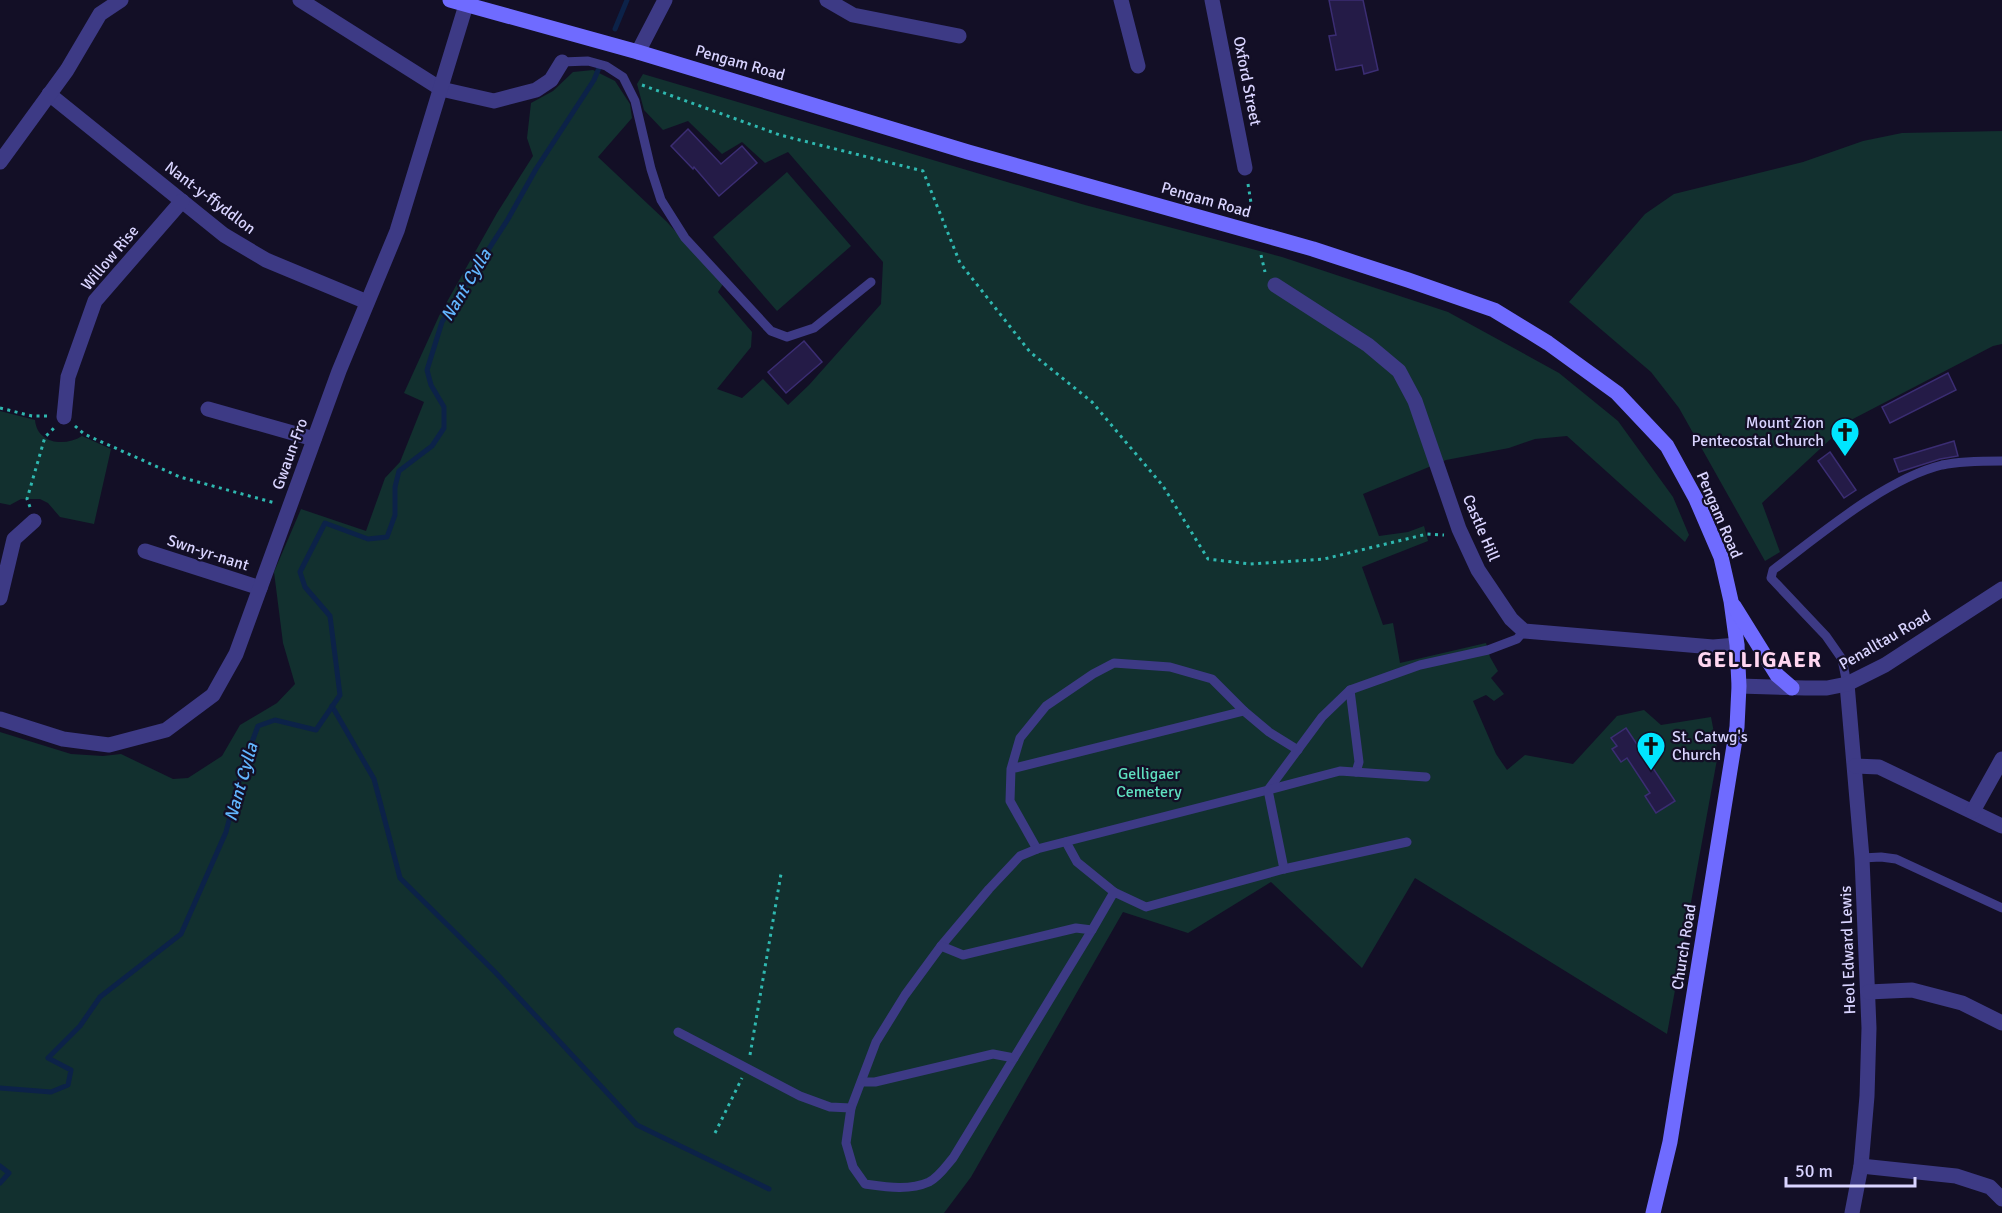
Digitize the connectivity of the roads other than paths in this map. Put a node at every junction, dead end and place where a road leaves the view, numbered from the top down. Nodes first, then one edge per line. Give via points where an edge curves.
1 (121, 0) edge
2 (300, 0) edge
3 (450, 0) edge
4 (664, 0) edge
5 (827, 0) edge
6 (1121, 0) edge
7 (1212, 0) edge
8 (466, 5) junction
9 (959, 36) dead end
10 (639, 52) junction
11 (562, 62) joint
12 (1138, 66) dead end
13 (441, 89) junction
14 (49, 94) junction
15 (0, 162) edge
16 (1245, 168) road end
17 (182, 201) junction
18 (871, 282) dead end
19 (1275, 285) dead end
20 (367, 302) junction
21 (208, 409) dead end
22 (64, 417) road end
23 (314, 439) junction
24 (2002, 461) edge
25 (34, 521) road end
26 (145, 551) dead end
27 (260, 588) junction
28 (2002, 589) edge
29 (0, 598) edge
30 (1731, 601) junction
31 (1524, 631) junction
32 (1737, 645) junction
33 (1847, 684) junction
34 (1738, 686) junction
35 (1792, 688) junction
36 (1350, 690) junction
37 (1244, 711) junction
38 (0, 719) edge
39 (1298, 750) junction
40 (2002, 759) edge
41 (1855, 766) junction
42 (1011, 769) junction
43 (1356, 772) junction
44 (1426, 777) dead end
45 (1268, 790) junction
46 (1972, 811) junction
47 (2002, 826) edge
48 (1066, 842) junction
49 (1407, 842) dead end
50 (1037, 849) junction
51 (1862, 858) junction
52 (1284, 869) junction
53 (1114, 892) junction
54 (2002, 908) edge
55 (1092, 930) junction
56 (941, 946) junction
57 (1868, 993) junction
58 (2002, 1023) edge
59 (678, 1032) dead end
60 (1014, 1058) junction
61 (862, 1082) junction
62 (851, 1108) junction
63 (1861, 1166) junction
64 (2002, 1199) edge
65 (1653, 1213) edge
66 (1852, 1213) edge

1 - 14 street via 100,14
2 - 13 street
3 - 8 main road, Pengam Road
4 - 10 street
5 - 9 street via 853,15
6 - 12 street
7 - 16 street, Oxford Street
8 - 10 main road, Pengam Road
8 - 13 street, Gwaun-Fro
10 - 30 main road, Pengam Road via 968,152 1313,249 1494,310 1617,393 1667,446 1721,557
11 - 13 street via 551,80 536,90 494,101
11 - 18 lane via 588,61 623,77 635,100 661,200 686,238 771,331 787,337 814,328
13 - 20 street, Gwaun-Fro via 397,231
14 - 15 street
14 - 17 street, Nant-y-ffyddlon
17 - 20 street, Nant-y-ffyddlon via 224,235 266,260
17 - 22 street, Willow Rise via 95,301 68,377
19 - 31 street, Castle Hill via 1368,345 1399,371 1415,401 1459,529 1478,570 1511,619
20 - 23 street, Gwaun-Fro
21 - 23 street
23 - 27 street, Gwaun-Fro
24 - 33 lane via 1942,465 1911,477 1879,493 1773,570 1771,578 1826,636 1842,659
25 - 29 street via 14,539
26 - 27 street, Swn-yr-nant
27 - 38 street, Gwaun-Fro via 236,654 213,695 166,730 109,745 63,739
28 - 33 street, Penalltau Road via 1885,665
30 - 32 main road, Pengam Road
30 - 35 main road via 1777,675
31 - 32 street
31 - 36 lane via 1517,639 1488,650 1420,665
32 - 34 main road, Pengam Road
33 - 35 street, Penalltau Road
33 - 41 street, Heol Edward Lewis
34 - 35 street, Penalltau Road
34 - 65 main road, Church Road via 1737,727 1700,959 1670,1142
36 - 39 lane via 1322,717
36 - 43 lane via 1359,762
37 - 39 lane
37 - 42 lane
37 - 42 lane via 1212,679 1170,668 1114,663 1046,706 1020,738
39 - 45 lane
40 - 46 street
41 - 46 street via 1879,767
41 - 51 street, Heol Edward Lewis
42 - 50 lane via 1010,801
43 - 44 lane
43 - 45 lane via 1340,771
45 - 48 lane
45 - 52 lane
46 - 47 street
48 - 50 lane
48 - 53 lane via 1077,862
49 - 52 lane
50 - 56 lane via 1020,856
51 - 54 lane via 1896,859
51 - 57 street, Heol Edward Lewis
52 - 53 lane via 1146,907
53 - 55 lane
55 - 56 lane via 1076,928 963,955
55 - 60 lane
56 - 61 lane via 876,1042
57 - 58 street via 1912,990 1962,1003
57 - 63 street, Heol Edward Lewis via 1867,1096
59 - 62 lane via 800,1096 830,1107
60 - 61 lane via 993,1054
60 - 62 lane via 953,1158 929,1182 906,1187 866,1184 853,1167 846,1143
61 - 62 lane
63 - 64 street via 1956,1176 1990,1187
63 - 66 street, Heol Edward Lewis

